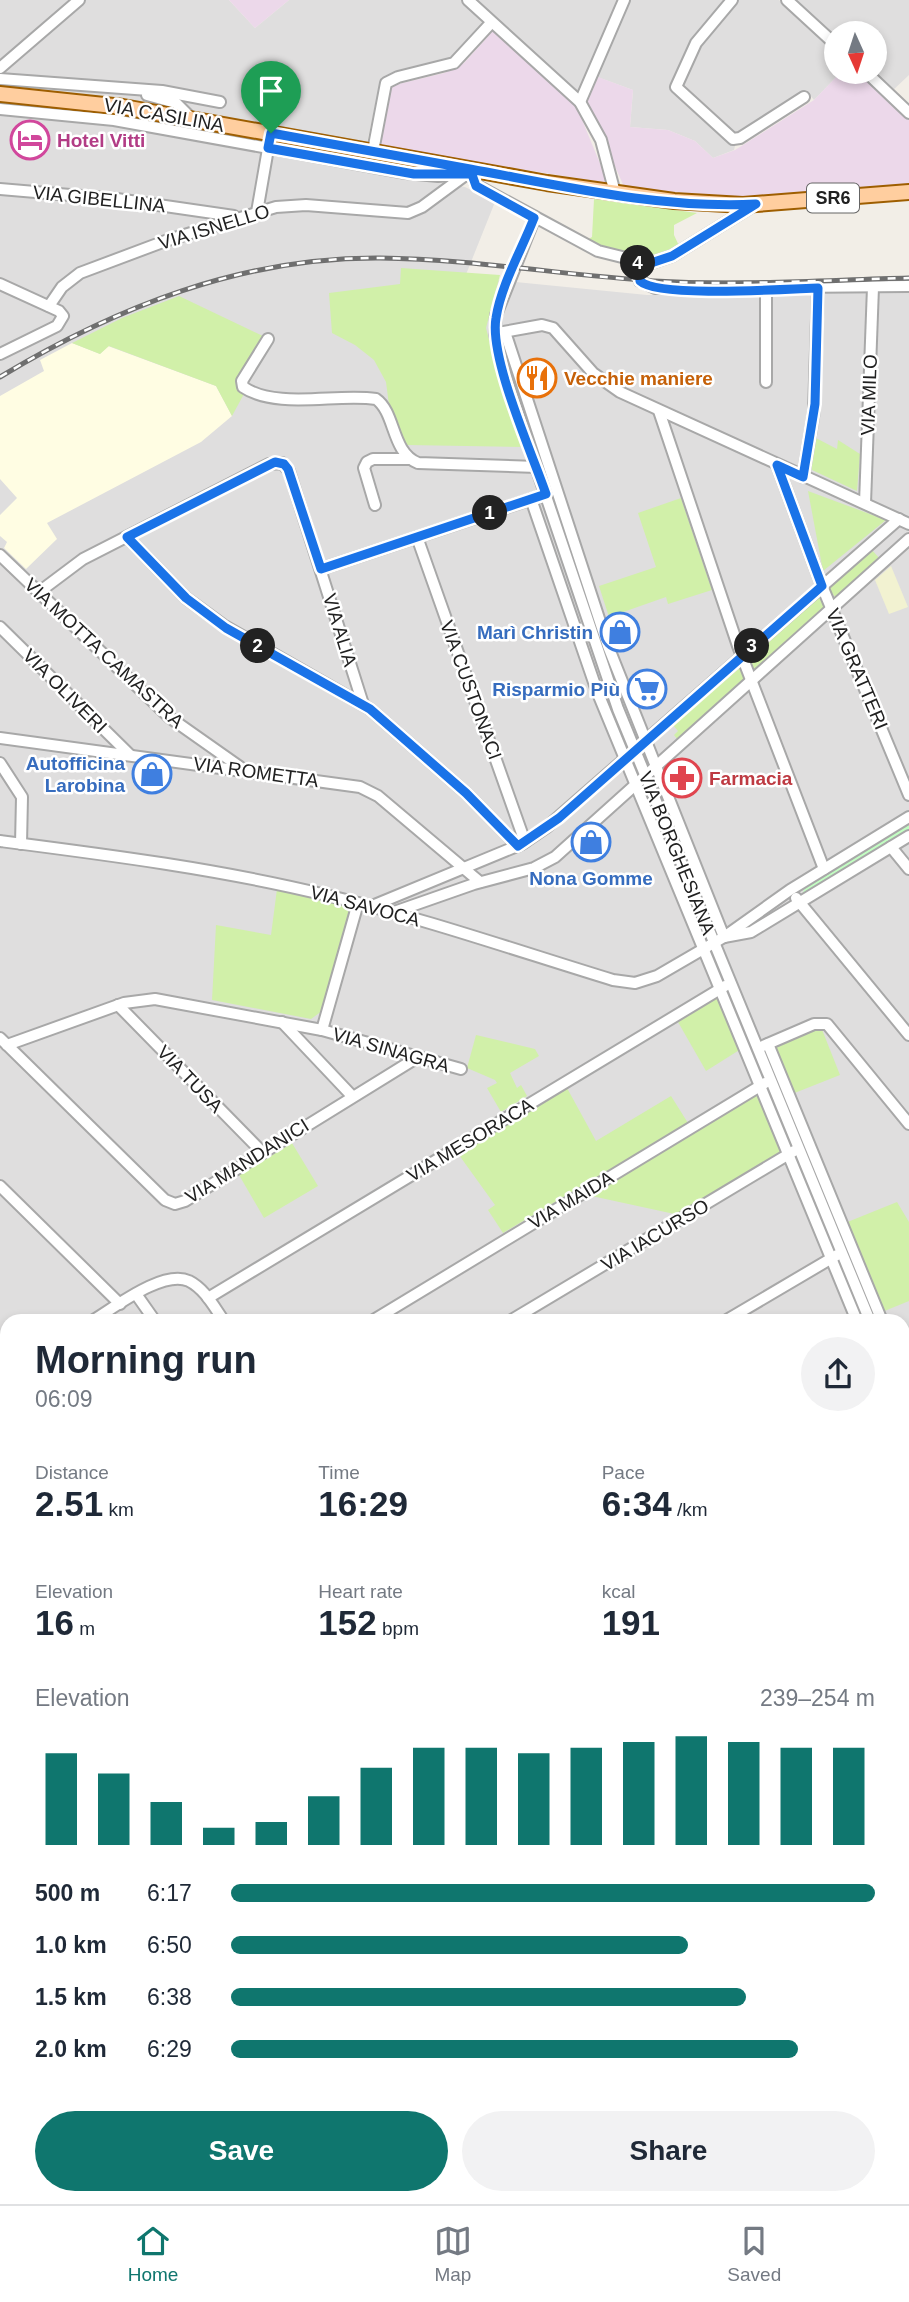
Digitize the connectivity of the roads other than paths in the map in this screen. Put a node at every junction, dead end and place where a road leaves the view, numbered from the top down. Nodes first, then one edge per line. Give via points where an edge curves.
1 (79, 0) edge
2 (468, 0) edge
3 (624, 0) edge
4 (732, 0) edge
5 (787, 0) edge
6 (491, 23) junction
7 (824, 34) edge
8 (0, 68) edge
9 (0, 79) edge
10 (879, 84) edge
11 (118, 89) junction
12 (0, 94) edge
13 (804, 97) dead end
14 (220, 102) dead end
15 (580, 102) junction
16 (0, 109) edge
17 (909, 113) edge
18 (192, 119) junction
19 (270, 140) junction
20 (373, 151) junction
21 (470, 172) junction
22 (0, 188) edge
23 (909, 192) edge
24 (615, 193) junction
25 (756, 204) junction
26 (257, 212) junction
27 (239, 217) junction
28 (534, 218) junction
29 (638, 261) junction
30 (0, 284) edge
31 (909, 286) edge
32 (873, 287) junction
33 (818, 288) junction
34 (766, 289) junction
35 (49, 306) junction
36 (500, 333) junction
37 (268, 340) dead end
38 (0, 354) edge
39 (517, 370) junction
40 (505, 375) junction
41 (766, 382) dead end
42 (659, 411) junction
43 (410, 459) junction
44 (777, 465) junction
45 (537, 467) junction
46 (803, 477) junction
47 (546, 494) junction
48 (531, 499) junction
49 (865, 503) junction
50 (375, 505) dead end
51 (904, 522) edge
52 (127, 537) junction
53 (417, 537) junction
54 (909, 539) edge
55 (0, 555) edge
56 (321, 569) junction
57 (822, 586) junction
58 (39, 592) junction
59 (831, 606) junction
60 (0, 627) edge
61 (741, 655) junction
62 (753, 680) junction
63 (363, 704) junction
64 (0, 738) edge
65 (645, 742) junction
66 (636, 750) junction
67 (130, 755) junction
68 (625, 760) junction
69 (0, 763) edge
70 (656, 768) junction
71 (246, 771) junction
72 (647, 776) junction
73 (637, 785) junction
74 (909, 795) edge
75 (909, 817) edge
76 (909, 836) edge
77 (0, 841) edge
78 (21, 844) junction
79 (522, 844) junction
80 (891, 847) junction
81 (463, 867) junction
82 (824, 869) junction
83 (909, 869) edge
84 (480, 882) junction
85 (790, 890) junction
86 (800, 902) junction
87 (358, 903) junction
88 (372, 906) junction
89 (394, 912) junction
90 (714, 942) junction
91 (725, 986) junction
92 (118, 1005) junction
93 (282, 1022) junction
94 (321, 1030) junction
95 (909, 1035) edge
96 (4, 1042) edge
97 (763, 1046) junction
98 (418, 1056) junction
99 (461, 1069) dead end
100 (766, 1083) junction
101 (352, 1096) junction
102 (909, 1124) edge
103 (794, 1151) junction
104 (262, 1153) junction
105 (0, 1186) edge
106 (837, 1255) junction
107 (136, 1294) junction
108 (208, 1298) junction
109 (120, 1304) junction
110 (104, 1314) edge
111 (150, 1314) edge
112 (219, 1314) edge
113 (384, 1314) edge
114 (522, 1314) edge
115 (737, 1314) edge
116 (855, 1314) edge
117 (866, 1314) edge
118 (879, 1314) edge

1 - 8 street
2 - 6 street
3 - 15 street
4 - 13 street via 696,43 676,87 733,139
5 - 7 street
6 - 15 street
6 - 20 street via 457,61 386,83
9 - 11 street
10 - 17 street
11 - 14 street via 162,91
11 - 18 street via 176,103
12 - 18 main road, VIA CASILINA / SR6
15 - 24 street via 600,140
16 - 19 street, VIA CASILINA
18 - 19 main road, VIA CASILINA / SR6
19 - 20 main road, VIA CASILINA / SR6
19 - 21 street, VIA CASILINA via 414,174
19 - 26 street
20 - 21 main road, VIA CASILINA / SR6
21 - 24 main road, VIA CASILINA / SR6
21 - 26 street, VIA ISNELLO via 408,213 302,205
21 - 28 street via 476,186
22 - 27 street, VIA GIBELLINA
23 - 25 main road, VIA CASILINA / SR6
24 - 25 main road, VIA CASILINA / SR6 via 702,204
25 - 29 street via 672,256
26 - 27 street, VIA ISNELLO
27 - 35 street, VIA ISNELLO via 80,273 62,286
28 - 29 street via 603,254
28 - 36 street, VIA BORGHESIANA via 499,306
29 - 34 street via 638,277 652,288
30 - 35 street
31 - 32 street
32 - 33 street
32 - 49 street, VIA MILO
33 - 34 street
33 - 46 street via 815,404
34 - 41 street
35 - 38 street via 62,313 57,326
36 - 39 street, VIA BORGHESIANA
36 - 40 street, VIA BORGHESIANA
36 - 42 street via 542,325 553,328 598,377
37 - 43 street via 243,377 243,387 258,395 289,398 376,399
39 - 40 street
39 - 65 street, VIA BORGHESIANA via 608,646
40 - 45 street, VIA BORGHESIANA
42 - 44 street
42 - 61 street
43 - 45 street via 425,464
43 - 50 street via 374,458 367,462
44 - 46 street
44 - 57 street, VIA GRATTERI
45 - 47 street, VIA BORGHESIANA
46 - 49 street
47 - 48 street
47 - 66 street, VIA BORGHESIANA via 603,667
48 - 53 street
48 - 68 street, VIA BORGHESIANA
49 - 51 street
51 - 57 street
52 - 56 street, VIA ALIA via 272,463 282,463 288,469
52 - 58 street, VIA ALIA via 70,567
52 - 63 street via 186,598 226,628
53 - 56 street
53 - 79 street, VIA CUSTONACI
54 - 59 street
55 - 58 street, VIA MOTTA CAMASTRA
56 - 63 street, VIA ALIA
57 - 59 street, VIA GRATTERI
57 - 61 street
58 - 71 street, VIA MOTTA CAMASTRA via 169,717
59 - 62 street
59 - 74 street, VIA GRATTERI
60 - 67 street, VIA OLIVERI
61 - 62 street
61 - 65 street
62 - 70 street
62 - 82 street
63 - 79 street
64 - 67 street, VIA ROMETTA
65 - 66 street
65 - 70 street, VIA BORGHESIANA
66 - 68 street
66 - 72 street, VIA BORGHESIANA
67 - 71 street, VIA ROMETTA
68 - 73 street, VIA BORGHESIANA
68 - 79 street
69 - 78 street via 22,796
70 - 72 street
70 - 90 street, VIA BORGHESIANA
71 - 81 street, VIA ROMETTA via 365,789
72 - 73 street
72 - 90 street, VIA BORGHESIANA
73 - 84 street via 552,859
73 - 90 street, VIA BORGHESIANA
75 - 82 street
76 - 80 street
77 - 78 street, VIA SAVOCA
78 - 87 street, VIA SAVOCA via 209,871
79 - 81 street
80 - 83 street
80 - 86 street
81 - 84 street, VIA ROMETTA
81 - 88 street
82 - 85 street
84 - 89 street
85 - 86 street
85 - 90 street
86 - 90 street via 748,934
86 - 95 street
87 - 88 street, VIA SAVOCA
87 - 94 street
88 - 89 street, VIA SAVOCA
89 - 90 street, VIA SAVOCA via 625,982 653,978
90 - 91 street, VIA BORGHESIANA
91 - 97 street, VIA BORGHESIANA
91 - 100 street, VIA BORGHESIANA
91 - 108 street, VIA MESORACA
92 - 93 street, VIA SINAGRA via 139,999 169,1000
92 - 96 street, VIA SINAGRA
92 - 104 street, VIA TUSA
93 - 94 street, VIA SINAGRA
93 - 101 street
94 - 98 street, VIA SINAGRA
96 - 104 street, VIA MANDANICI via 170,1203 185,1202
97 - 100 street, VIA BORGHESIANA
97 - 102 street via 814,1024 827,1024
97 - 118 street, VIA BORGHESIANA
98 - 99 street, VIA SINAGRA
98 - 101 street, VIA MANDANICI
100 - 103 street, VIA BORGHESIANA
100 - 113 street, VIA MAIDA
101 - 104 street, VIA MANDANICI
103 - 106 street, VIA BORGHESIANA
103 - 114 street, VIA IACURSO
105 - 109 street
106 - 115 street
106 - 116 street, VIA BORGHESIANA
106 - 117 street, VIA BORGHESIANA
107 - 108 street via 175,1278 188,1281
107 - 109 street
107 - 111 street
108 - 112 street
109 - 110 street

